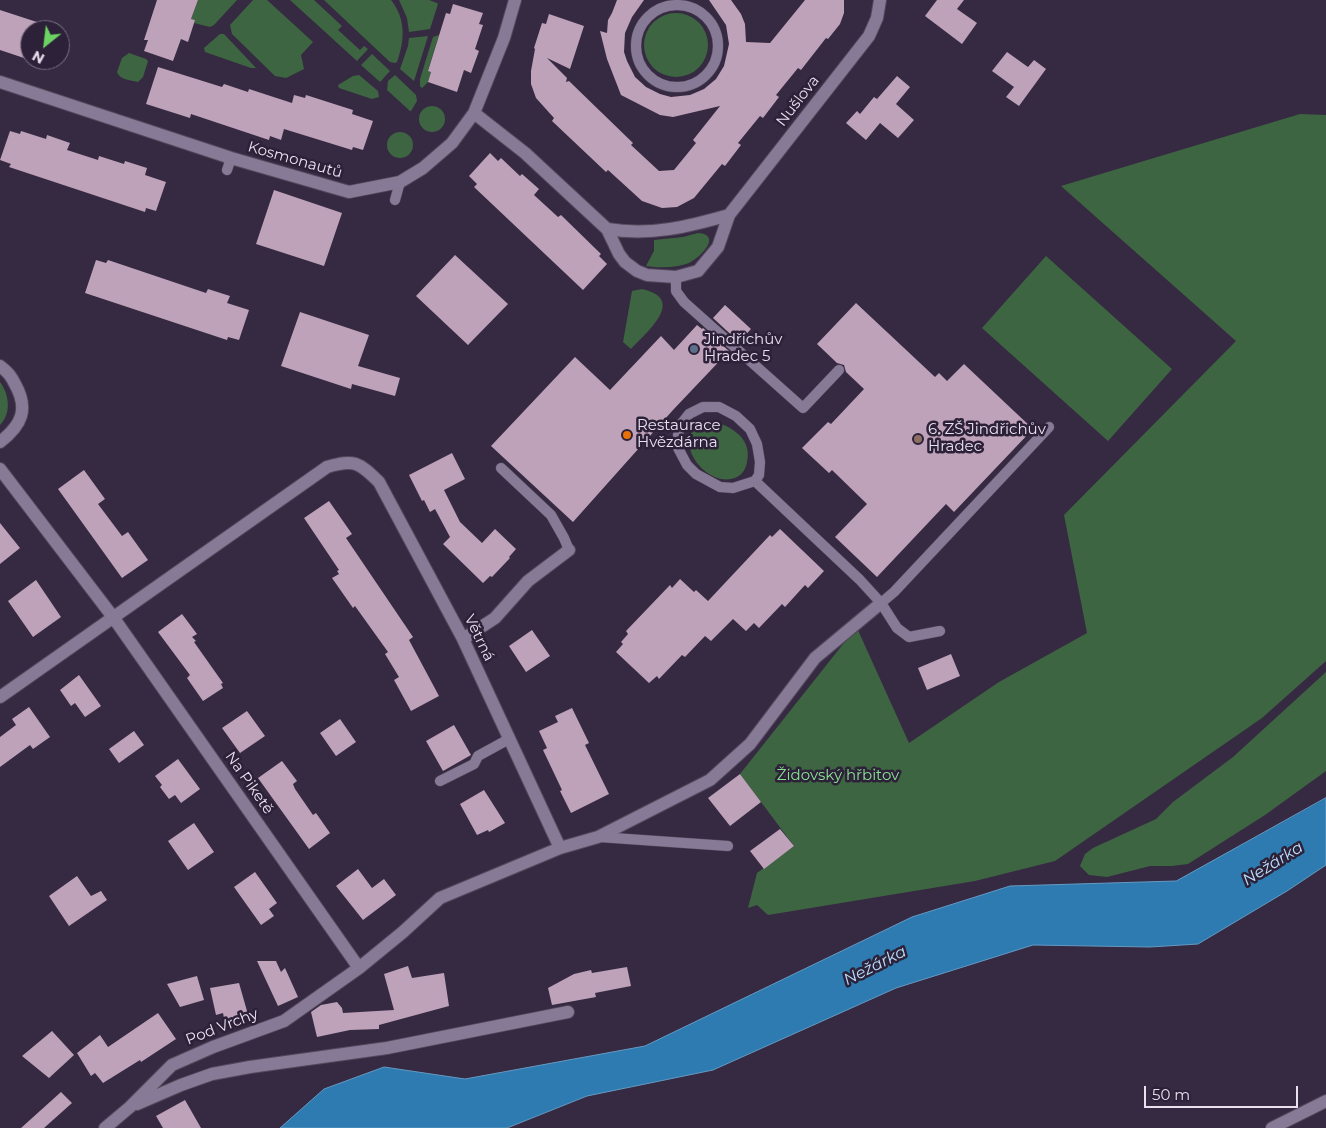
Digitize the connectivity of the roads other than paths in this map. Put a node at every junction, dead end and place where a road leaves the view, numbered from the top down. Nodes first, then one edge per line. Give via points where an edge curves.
1 (515, 0) edge
2 (880, 0) edge
3 (678, 3) edge
4 (0, 82) edge
5 (474, 113) junction
6 (400, 182) junction
7 (395, 200) dead end
8 (729, 215) junction
9 (607, 229) junction
10 (676, 277) junction
11 (0, 366) edge
12 (839, 370) dead end
13 (1049, 428) dead end
14 (0, 442) edge
15 (501, 468) dead end
16 (0, 469) edge
17 (755, 481) junction
18 (569, 550) joint
19 (881, 604) junction
20 (113, 617) junction
21 (940, 631) dead end
22 (463, 639) junction
23 (0, 697) edge
24 (509, 739) junction
25 (440, 781) dead end
26 (598, 836) junction
27 (728, 846) dead end
28 (560, 848) junction
29 (359, 968) junction
30 (568, 1012) dead end
31 (1326, 1101) edge
32 (130, 1107) junction
33 (105, 1128) edge
34 (1272, 1128) edge

1 - 5 street, Kosmonautů via 504,38
2 - 8 street, Nušlova via 869,36
3 - 3 lane via 651,15 640,28 636,44 639,62 645,72 660,84 676,88 695,84 707,75 717,59 719,44 706,17
4 - 6 street, Kosmonautů via 229,164 348,192
5 - 6 street, Kosmonautů via 443,151
5 - 9 street via 525,153
6 - 7 lane
8 - 9 street via 670,230 626,232
8 - 10 street, Nušlova via 718,248 707,262 698,271
9 - 10 street via 619,254 637,271
10 - 12 lane via 676,291 684,302 803,408
11 - 14 street via 9,372 21,394 23,410 15,429
13 - 19 lane
15 - 18 lane via 552,515
16 - 20 street, Na Piketě
17 - 17 lane via 760,462 750,429 719,407 703,407 689,414 678,435 678,448 687,465 720,487 734,488
17 - 19 lane via 860,580
18 - 22 street via 528,581 495,618
19 - 21 lane via 896,628 909,637
19 - 26 street, Pod Vrchy via 815,658 750,744 710,780
20 - 22 street, Větrná via 327,467 346,461 365,468 379,482
20 - 23 street
20 - 29 street, Na Piketě
22 - 24 street, Větrná
24 - 25 lane via 478,756 474,764
24 - 28 street, Větrná
26 - 27 lane
26 - 28 street, Pod Vrchy
28 - 29 street, Pod Vrchy via 440,898
29 - 32 street, Pod Vrchy via 284,1021 172,1065
30 - 32 street via 387,1048 212,1074
31 - 34 street
32 - 33 street, Pod Vrchy

